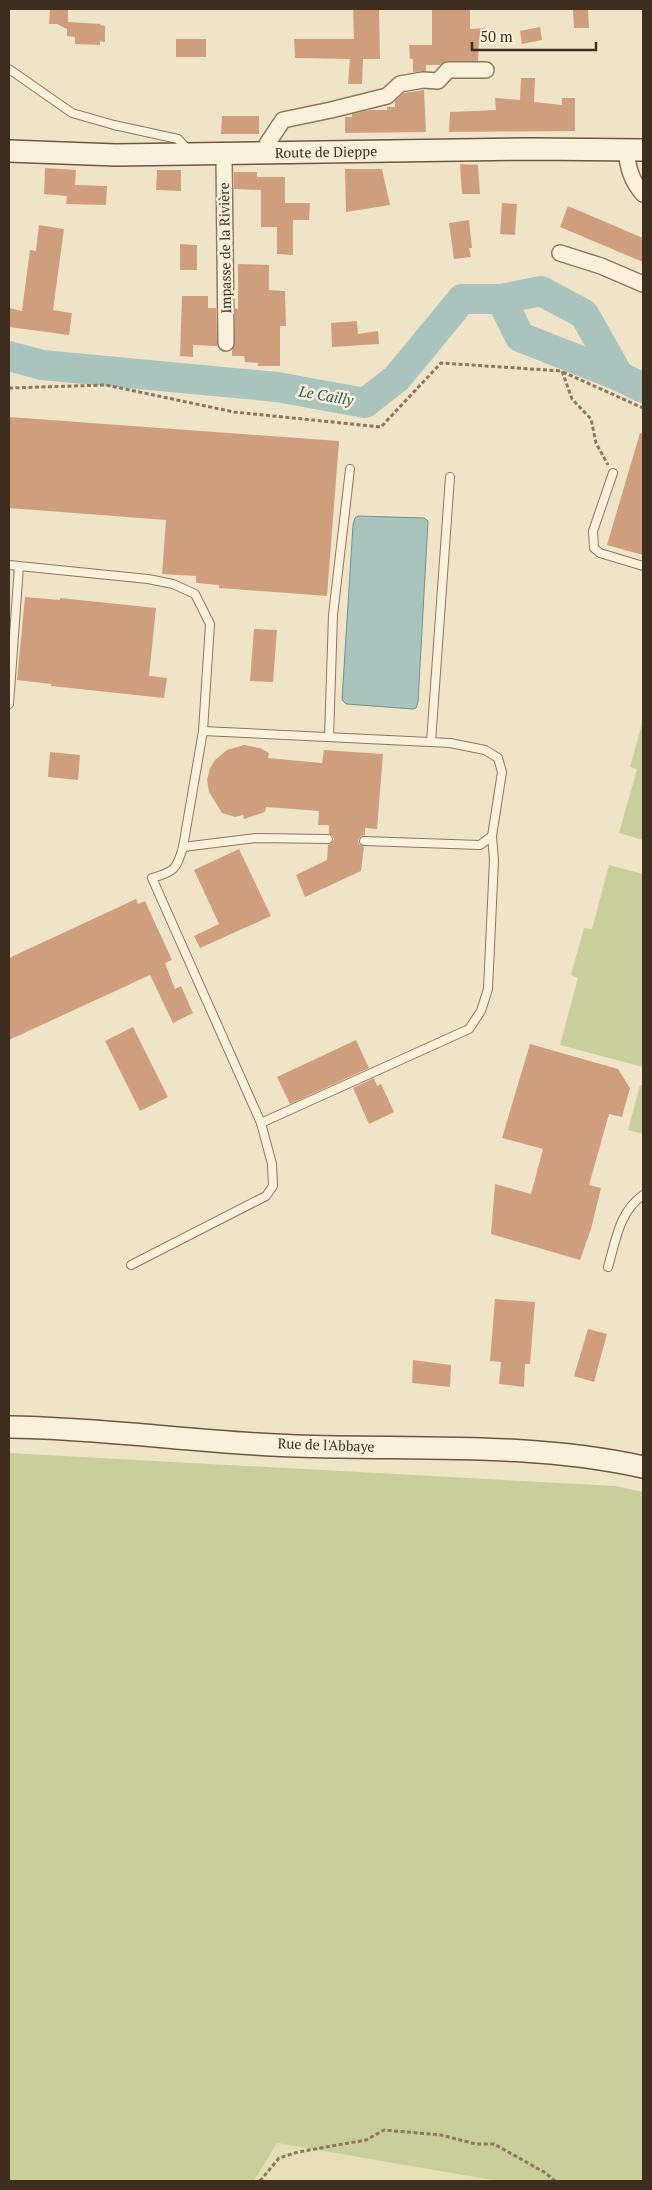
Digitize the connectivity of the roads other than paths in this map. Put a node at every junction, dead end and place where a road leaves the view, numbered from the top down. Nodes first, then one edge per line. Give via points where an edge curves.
1 (9, 69) edge
2 (486, 70) dead end
3 (634, 150) edge
4 (9, 151) edge
5 (224, 153) junction
6 (266, 153) junction
7 (192, 154) junction
8 (643, 194) edge
9 (560, 253) dead end
10 (643, 284) edge
11 (226, 343) dead end
12 (350, 469) dead end
13 (613, 473) road end
14 (450, 477) dead end
15 (9, 565) edge
16 (19, 566) junction
17 (643, 566) edge
18 (9, 704) edge
19 (203, 731) junction
20 (329, 737) junction
21 (431, 742) junction
22 (492, 836) junction
23 (328, 839) dead end
24 (364, 841) dead end
25 (183, 847) junction
26 (261, 1123) junction
27 (643, 1195) edge
28 (131, 1265) dead end
29 (608, 1267) dead end
30 (9, 1427) edge
31 (643, 1467) edge

1 - 7 lane via 72,113 178,139
2 - 6 street via 448,70 438,81 400,84 387,96 283,120 267,144
3 - 6 street, Route de Dieppe
3 - 8 street via 628,169
4 - 7 street, Route de Dieppe
5 - 6 street, Route de Dieppe
5 - 7 street, Route de Dieppe
5 - 11 street, Impasse de la Rivière
9 - 10 street
12 - 20 lane via 333,615
13 - 17 lane via 593,531 594,548 600,553
14 - 21 lane
15 - 16 lane
16 - 18 lane
16 - 19 lane via 140,577 173,584 195,594 210,624
19 - 20 lane
19 - 25 lane
20 - 21 lane
21 - 22 lane via 485,750 498,758 502,772
22 - 24 lane via 480,845 462,846
22 - 26 lane via 494,860 488,989 481,1011 468,1030
23 - 25 lane via 256,838
25 - 26 lane via 178,865 152,878
26 - 28 lane via 272,1164 273,1186 266,1196
27 - 29 lane via 631,1203 622,1220
30 - 31 street, Rue de l'Abbaye via 110,1431 294,1446 534,1452

